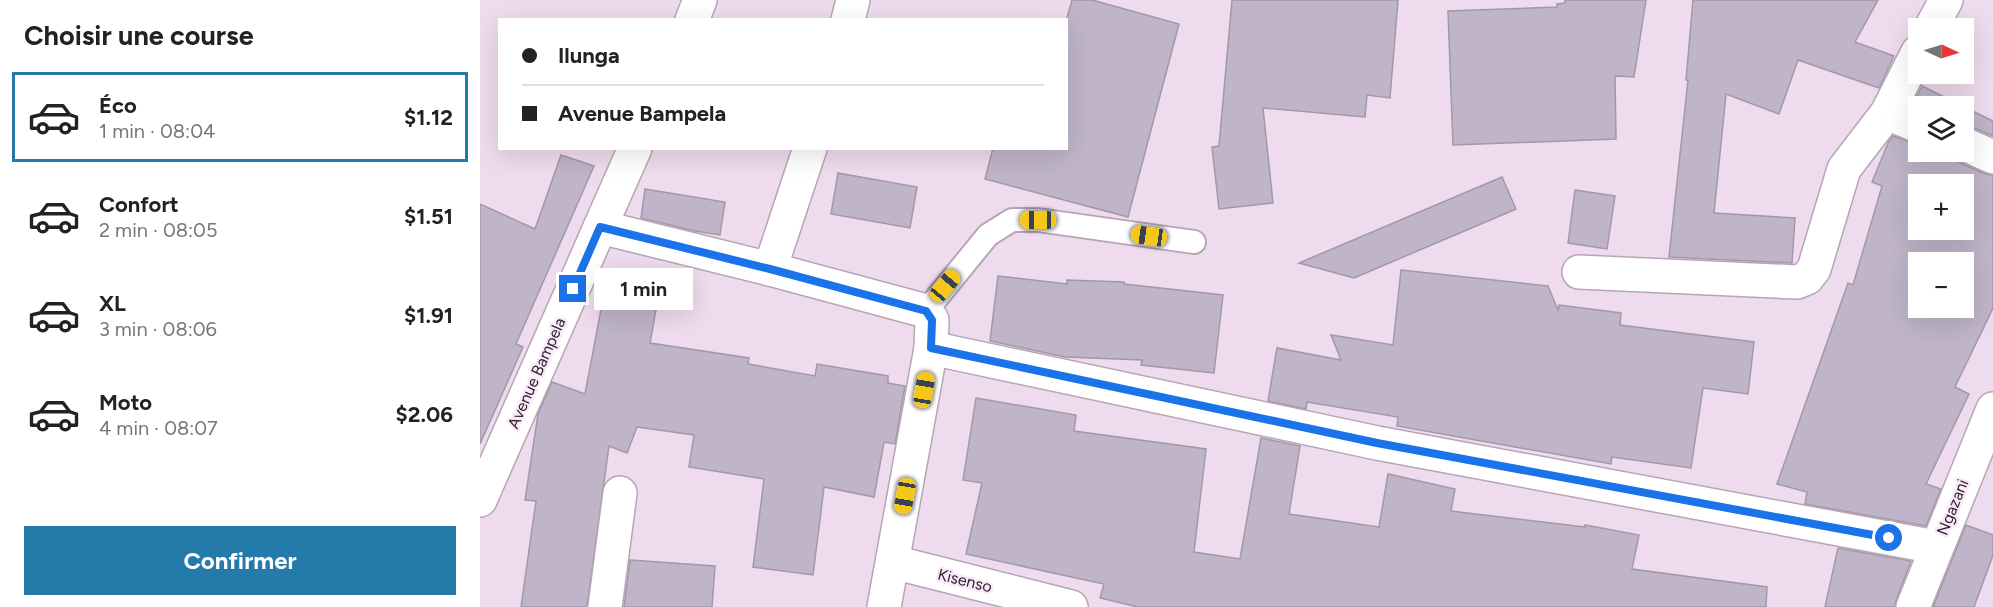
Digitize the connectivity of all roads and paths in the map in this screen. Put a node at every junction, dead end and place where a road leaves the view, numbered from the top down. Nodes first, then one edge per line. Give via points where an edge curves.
1 (700, 0) edge
2 (853, 0) edge
3 (1946, 0) edge
4 (693, 18) edge
5 (848, 18) edge
6 (1936, 18) edge
7 (1908, 72) edge
8 (1887, 113) junction
9 (1908, 122) edge
10 (1974, 148) edge
11 (634, 150) edge
12 (809, 150) edge
13 (1993, 157) edge
14 (600, 227) junction
15 (1194, 242) dead end
16 (770, 269) junction
17 (1579, 272) dead end
18 (926, 311) junction
19 (931, 348) junction
20 (1993, 409) edge
21 (620, 493) dead end
22 (480, 500) edge
23 (1936, 547) junction
24 (893, 562) junction
25 (605, 607) edge
26 (884, 607) edge
27 (1071, 607) edge
28 (1913, 607) edge

1 - 4 street
2 - 5 street
3 - 6 street
7 - 8 street
8 - 9 street
8 - 17 street via 1844,169 1814,269 1807,278 1797,282
10 - 13 street
11 - 14 street, Avenue Bampela
12 - 16 street
14 - 16 street
14 - 22 street, Avenue Bampela
15 - 18 lane via 1038,220 1012,220 988,235
16 - 18 street
18 - 19 street via 932,320
19 - 23 street via 1377,443
19 - 24 street
20 - 23 street, Ngazani
21 - 25 street
23 - 28 street, Ngazani
24 - 26 street
24 - 27 street, Kisenso

